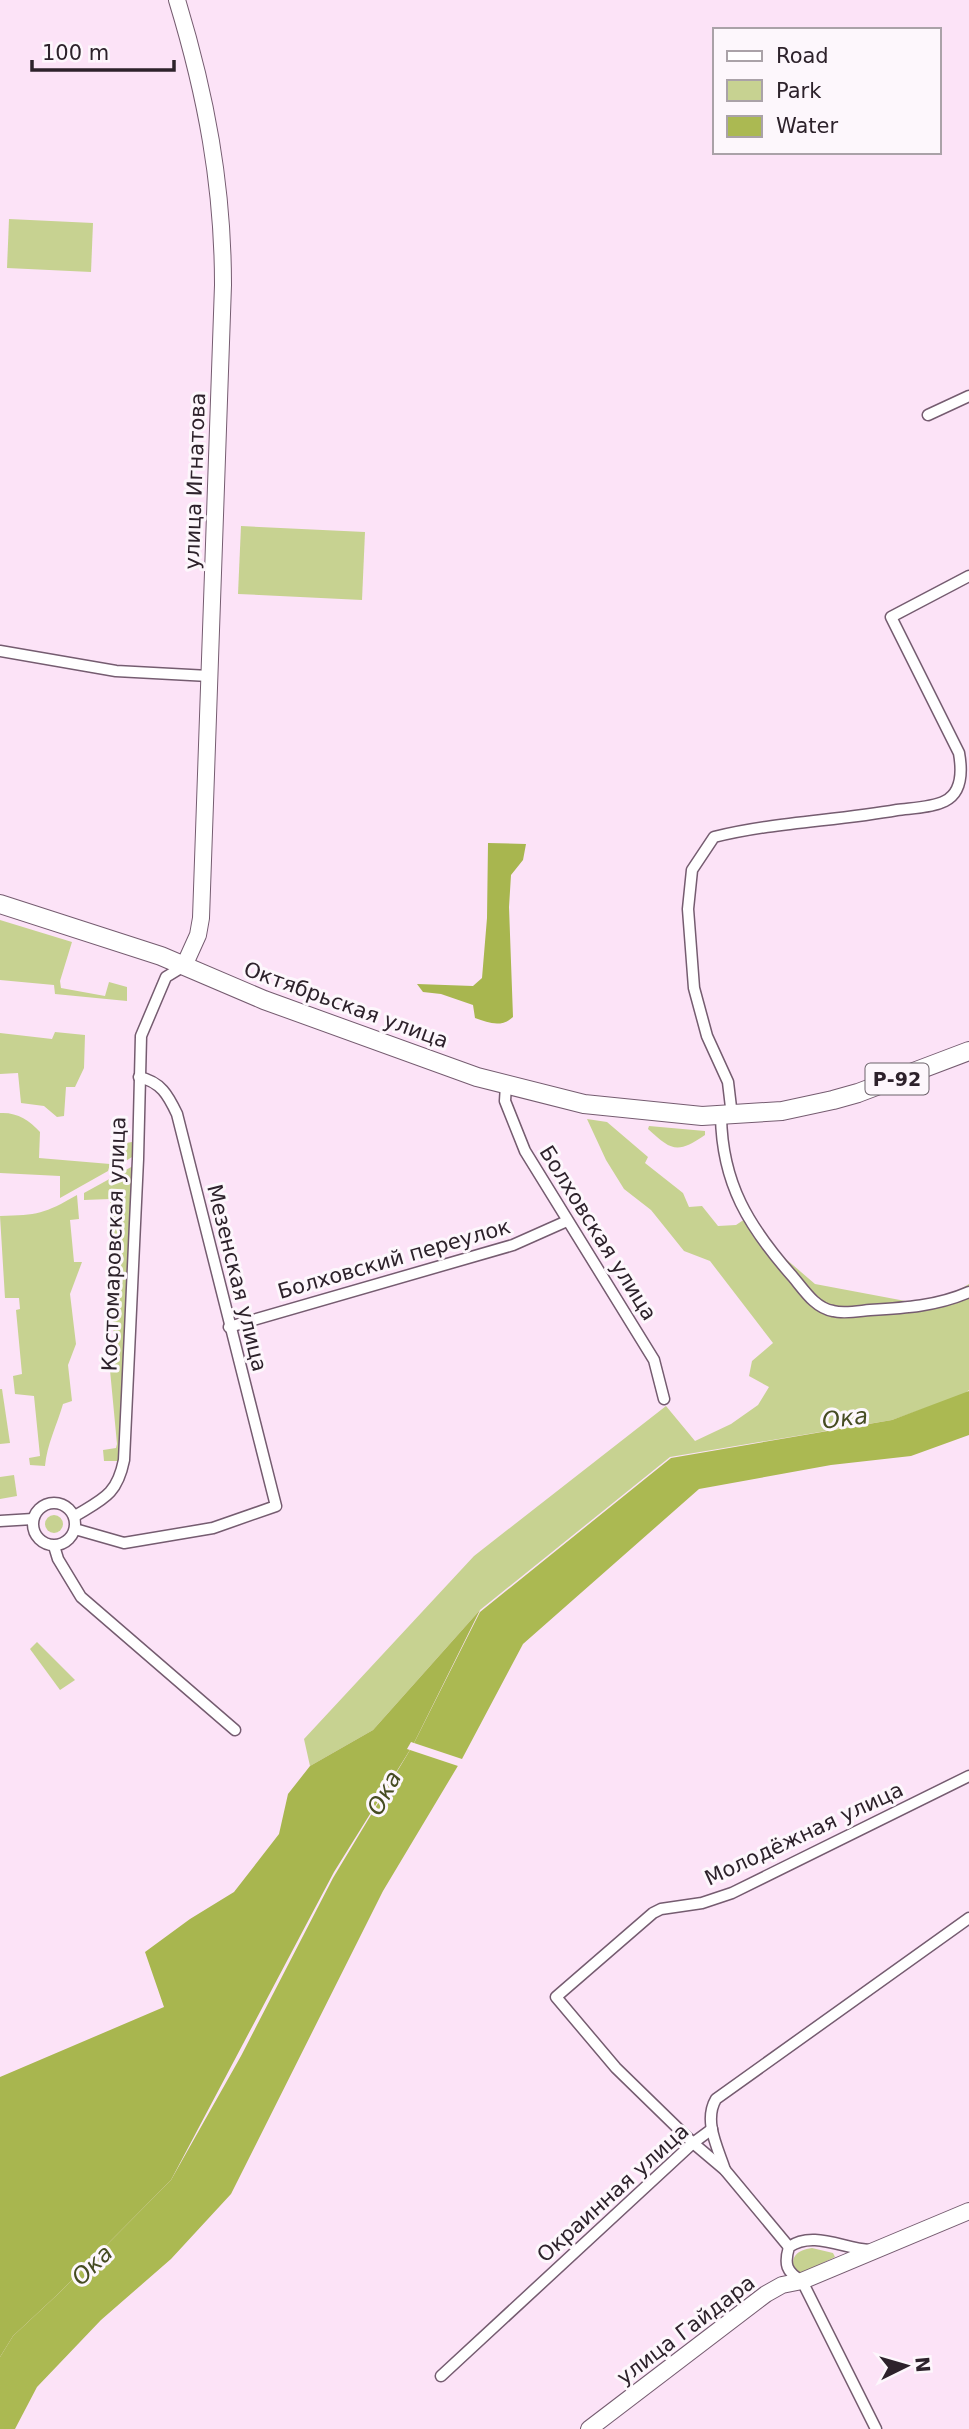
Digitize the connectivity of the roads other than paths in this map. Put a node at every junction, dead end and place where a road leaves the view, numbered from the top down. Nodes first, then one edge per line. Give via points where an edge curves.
1 (177, 0) edge
2 (969, 396) edge
3 (928, 415) dead end
4 (969, 576) edge
5 (0, 651) edge
6 (209, 676) junction
7 (0, 904) edge
8 (184, 966) junction
9 (969, 1051) edge
10 (139, 1077) junction
11 (506, 1085) junction
12 (727, 1116) junction
13 (567, 1221) junction
14 (969, 1292) edge
15 (229, 1327) junction
16 (664, 1399) dead end
17 (75, 1516) junction
18 (33, 1519) junction
19 (0, 1521) edge
20 (75, 1530) junction
21 (54, 1546) junction
22 (235, 1730) dead end
23 (969, 1776) edge
24 (969, 1918) edge
25 (712, 2129) junction
26 (693, 2143) junction
27 (725, 2170) junction
28 (969, 2211) edge
29 (789, 2247) junction
30 (873, 2250) junction
31 (802, 2281) junction
32 (441, 2376) dead end
33 (589, 2429) edge
34 (876, 2429) edge

1 - 6 main road, улица Игнатова via 208,117 223,229
2 - 3 street
4 - 12 street via 891,617 958,753 962,769 956,791 946,801 921,806 714,837 692,870 688,909 694,988 707,1036 728,1082
5 - 6 street via 116,671
6 - 8 main road, улица Игнатова via 201,918
7 - 8 main road, Октябрьская улица
8 - 10 street, Костомаровская улица via 166,976 141,1036
8 - 11 main road, Октябрьская улица via 338,1028
9 - 12 main road, Р-92 via 833,1100
10 - 15 street, Мезенская улица via 162,1087 177,1114
10 - 17 street, Костомаровская улица via 124,1460 110,1495
11 - 12 main road, Октябрьская улица / Р-92 via 584,1104
11 - 13 street, Болховская улица via 505,1101 525,1151
12 - 14 street via 722,1142 728,1174 745,1213 765,1246 816,1303 833,1312 918,1307
13 - 15 street, Болховский переулок via 513,1245
13 - 16 street, Болховская улица via 654,1360
15 - 20 street, Мезенская улица via 276,1506 213,1528 124,1543
17 - 18 street via 56,1503 42,1507
17 - 20 street
18 - 19 street
18 - 21 street via 37,1537
20 - 21 street via 67,1541
21 - 22 street via 81,1597
23 - 26 street, Молодёжная улица via 732,1893 653,1913 556,1997 616,2068
24 - 25 street, Окраинная улица via 716,2099 709,2118
25 - 26 street, Окраинная улица
25 - 27 street
26 - 27 street
26 - 32 street, Окраинная улица
27 - 29 street
28 - 30 main road, улица Гайдара
29 - 30 street via 820,2240
29 - 31 street via 787,2268
30 - 31 main road, улица Гайдара
31 - 33 main road, улица Гайдара via 766,2294
31 - 34 street

